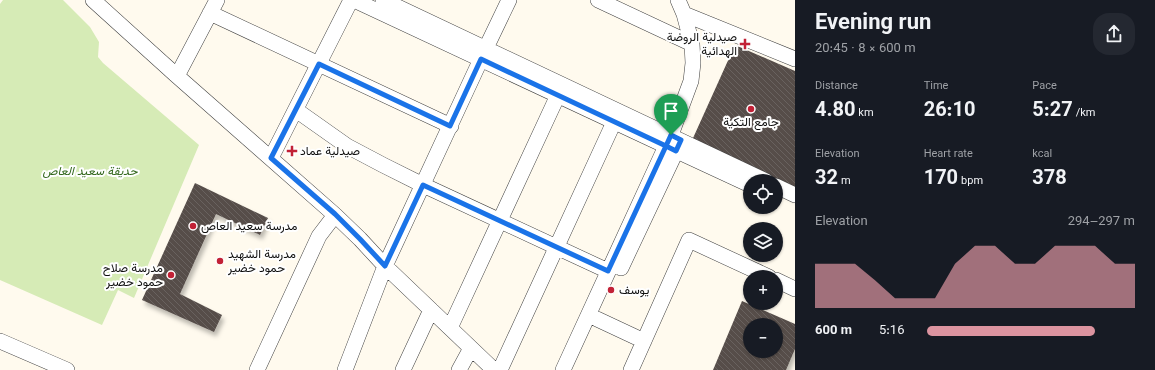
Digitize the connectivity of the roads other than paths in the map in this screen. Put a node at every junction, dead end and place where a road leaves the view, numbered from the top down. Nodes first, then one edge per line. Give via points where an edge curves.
1 (352, 0) edge
2 (383, 0) edge
3 (509, 0) edge
4 (598, 0) edge
5 (678, 0) edge
6 (99, 2) edge
7 (213, 7) edge
8 (684, 14) junction
9 (692, 44) junction
10 (484, 54) junction
11 (795, 59) edge
12 (319, 64) junction
13 (177, 76) junction
14 (558, 96) junction
15 (296, 110) junction
16 (614, 122) junction
17 (450, 126) junction
18 (673, 143) junction
19 (271, 158) junction
20 (749, 174) edge
21 (743, 180) edge
22 (423, 185) junction
23 (783, 189) edge
24 (795, 195) edge
25 (783, 199) edge
26 (795, 205) edge
27 (335, 214) junction
28 (499, 220) junction
29 (556, 247) junction
30 (385, 266) junction
31 (754, 270) edge
32 (608, 271) junction
33 (783, 283) edge
34 (795, 289) edge
35 (432, 310) junction
36 (597, 319) junction
37 (450, 328) junction
38 (0, 341) edge
39 (644, 341) junction
40 (471, 348) junction
41 (67, 370) edge
42 (257, 370) edge
43 (345, 370) edge
44 (403, 370) edge
45 (459, 370) edge
46 (494, 370) edge
47 (500, 370) edge
48 (563, 370) edge
49 (573, 370) edge
50 (631, 370) edge

1 - 10 street
1 - 12 street
2 - 10 street
3 - 10 street
4 - 9 street
5 - 8 street
6 - 13 street
7 - 12 street
7 - 13 street
8 - 9 street
8 - 11 street
9 - 18 street via 691,81
10 - 14 street
10 - 17 street
10 - 18 street
12 - 15 street
12 - 17 street
13 - 19 street
14 - 16 street
14 - 28 street
15 - 19 street
15 - 22 street via 347,146
16 - 18 street
16 - 29 street
17 - 22 street
18 - 20 street
18 - 21 street
18 - 32 street
18 - 36 street
19 - 27 street
22 - 28 street
22 - 30 street
23 - 24 street
25 - 26 street
27 - 30 street
27 - 42 street via 319,236
28 - 29 street
28 - 37 street
29 - 32 street
29 - 47 street
30 - 35 street
30 - 43 street
31 - 39 street via 690,240
32 - 48 street
33 - 34 street
35 - 37 street
35 - 44 street
36 - 39 street
36 - 49 street
37 - 40 street
38 - 41 street
39 - 50 street
40 - 45 street
40 - 46 street

